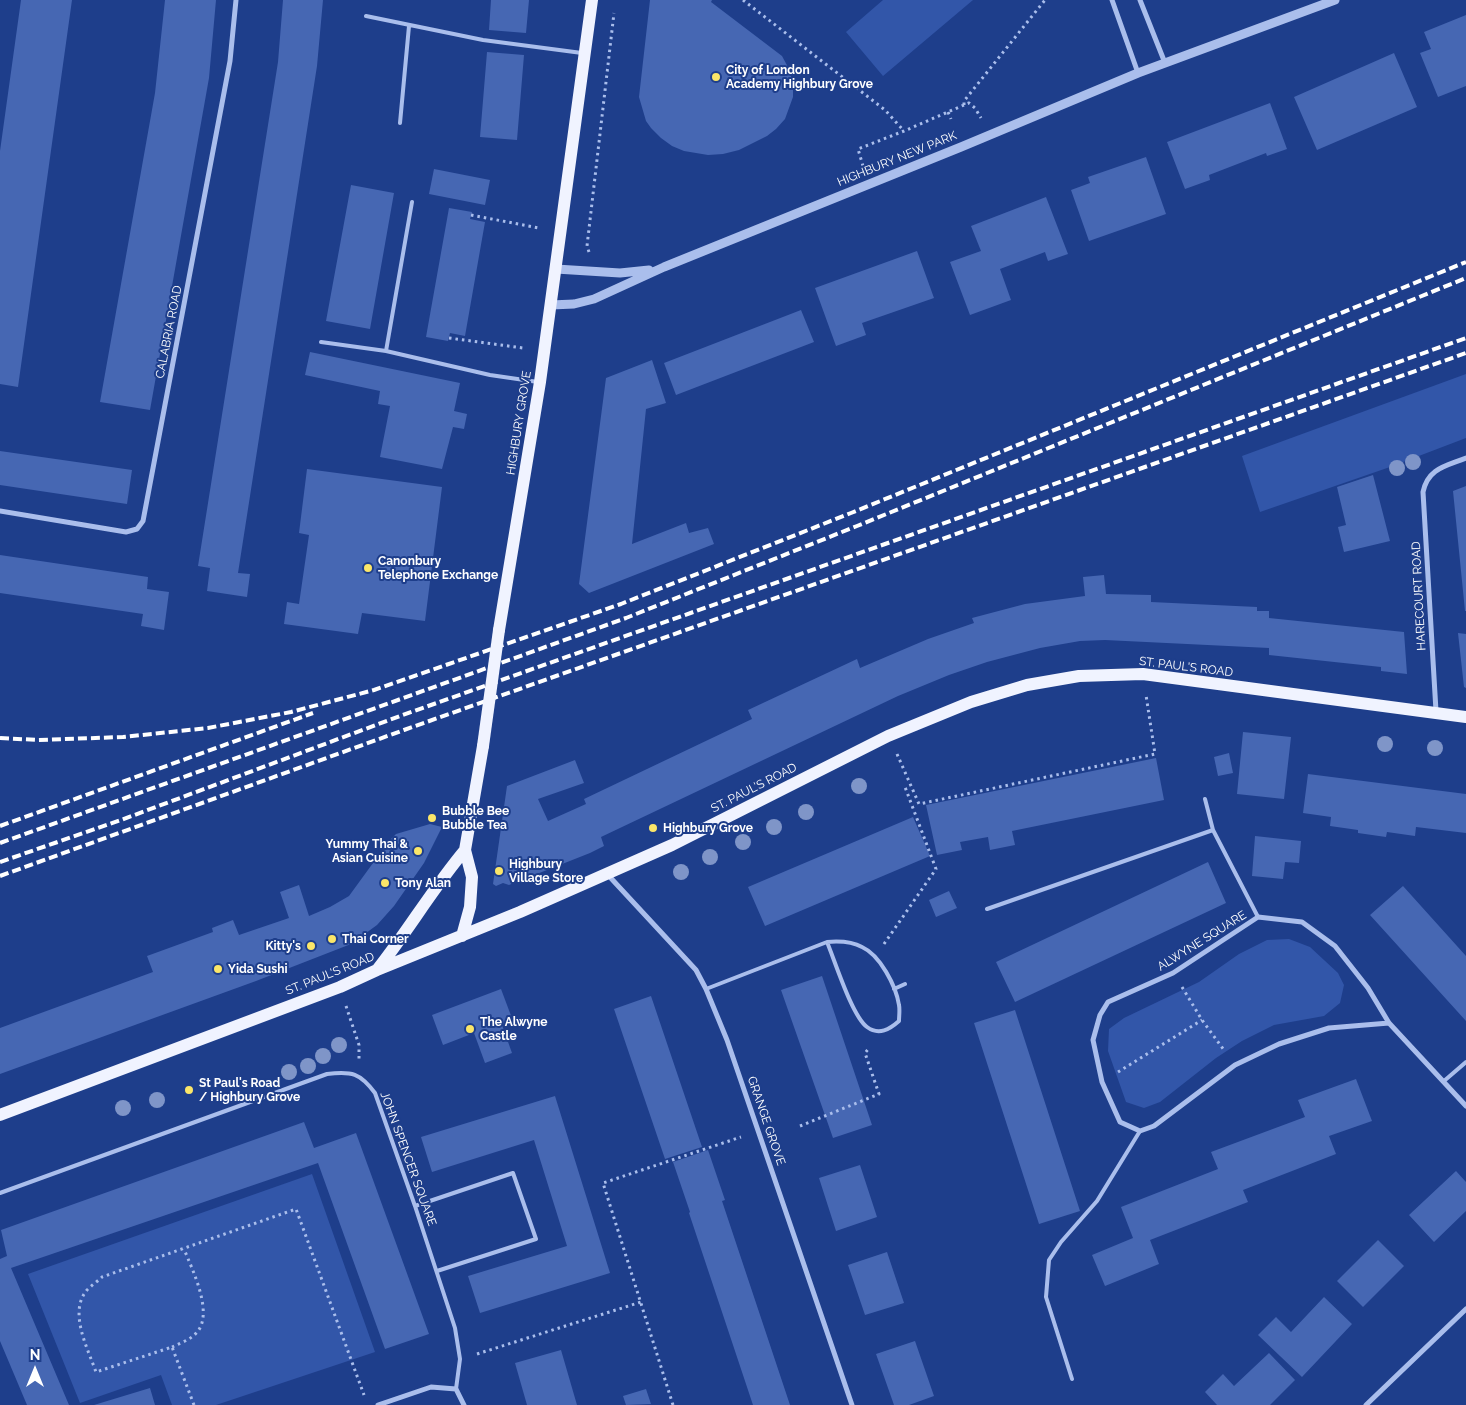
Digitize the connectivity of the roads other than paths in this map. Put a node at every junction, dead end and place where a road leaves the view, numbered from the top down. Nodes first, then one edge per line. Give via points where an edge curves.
1 (236, 0) edge
2 (592, 0) edge
3 (1112, 0) edge
4 (1140, 0) edge
5 (1335, 0) edge
6 (366, 16) dead end
7 (408, 26) junction
8 (584, 53) junction
9 (1165, 62) junction
10 (1138, 73) junction
11 (400, 124) dead end
12 (412, 202) dead end
13 (664, 267) junction
14 (556, 269) junction
15 (551, 305) junction
16 (321, 342) dead end
17 (386, 351) junction
18 (540, 382) junction
19 (1466, 458) edge
20 (0, 510) edge
21 (1436, 714) junction
22 (1466, 717) edge
23 (1205, 798) dead end
24 (1213, 830) junction
25 (465, 850) junction
26 (607, 874) junction
27 (987, 908) dead end
28 (1258, 918) junction
29 (462, 936) junction
30 (827, 942) junction
31 (377, 970) junction
32 (905, 984) dead end
33 (706, 989) junction
34 (894, 989) junction
35 (1389, 1023) junction
36 (1466, 1062) edge
37 (1444, 1082) junction
38 (1466, 1106) edge
39 (0, 1116) edge
40 (1140, 1131) junction
41 (0, 1193) edge
42 (415, 1206) junction
43 (437, 1271) junction
44 (1466, 1309) edge
45 (1072, 1379) dead end
46 (456, 1389) junction
47 (378, 1405) edge
48 (464, 1405) edge
49 (852, 1405) edge
50 (1366, 1405) edge

1 - 20 street, CALABRIA ROAD via 230,61 143,521 137,529 126,532
2 - 8 main road, HIGHBURY GROVE
3 - 10 street
4 - 9 street
5 - 9 street, HIGHBURY NEW PARK
6 - 7 lane
7 - 8 lane
7 - 11 lane
8 - 14 main road, HIGHBURY GROVE
9 - 10 street, HIGHBURY NEW PARK
10 - 13 street, HIGHBURY NEW PARK
12 - 17 lane
13 - 14 street, HIGHBURY NEW PARK via 620,273
13 - 15 street, HIGHBURY NEW PARK via 594,299
14 - 15 main road, HIGHBURY GROVE
15 - 18 main road, HIGHBURY GROVE
16 - 17 lane
17 - 18 lane via 490,375
18 - 25 main road, HIGHBURY GROVE, bridge
19 - 21 street, HARECOURT ROAD via 1441,467 1428,478 1423,492
21 - 22 main road, ST. PAUL'S ROAD
21 - 26 main road, ST. PAUL'S ROAD via 1143,674 1079,676 1027,684 971,702 888,736 672,845
23 - 24 lane
24 - 27 lane
24 - 28 lane
25 - 29 main road, HIGHBURY GROVE via 472,877 470,906
25 - 31 main road
26 - 29 main road, ST. PAUL'S ROAD
26 - 33 street, GRANGE GROVE via 696,970
28 - 35 street, ALWYNE SQUARE via 1302,922 1335,946 1368,988
28 - 40 street, ALWYNE SQUARE via 1173,974 1108,1002 1100,1015 1093,1040 1102,1082 1120,1122
29 - 31 main road, ST. PAUL'S ROAD
30 - 33 lane
30 - 34 lane via 844,941 876,956
30 - 34 lane via 858,1017 868,1028 880,1032 899,1021 900,1006
31 - 39 main road, ST. PAUL'S ROAD
32 - 34 lane
33 - 49 street, GRANGE GROVE
35 - 37 street, ALWYNE SQUARE
35 - 40 street via 1329,1028 1279,1044 1235,1065 1154,1126
36 - 37 lane
37 - 38 street, ALWYNE SQUARE
40 - 45 lane via 1097,1201 1049,1260 1046,1297
41 - 42 lane, JOHN SPENCER SQUARE via 327,1074 341,1073 354,1074 365,1080 374,1093
42 - 43 lane, JOHN SPENCER SQUARE
42 - 43 lane via 513,1173 536,1239
43 - 46 lane, JOHN SPENCER SQUARE via 455,1328 460,1359
44 - 50 street
46 - 47 street via 431,1387
46 - 48 street

